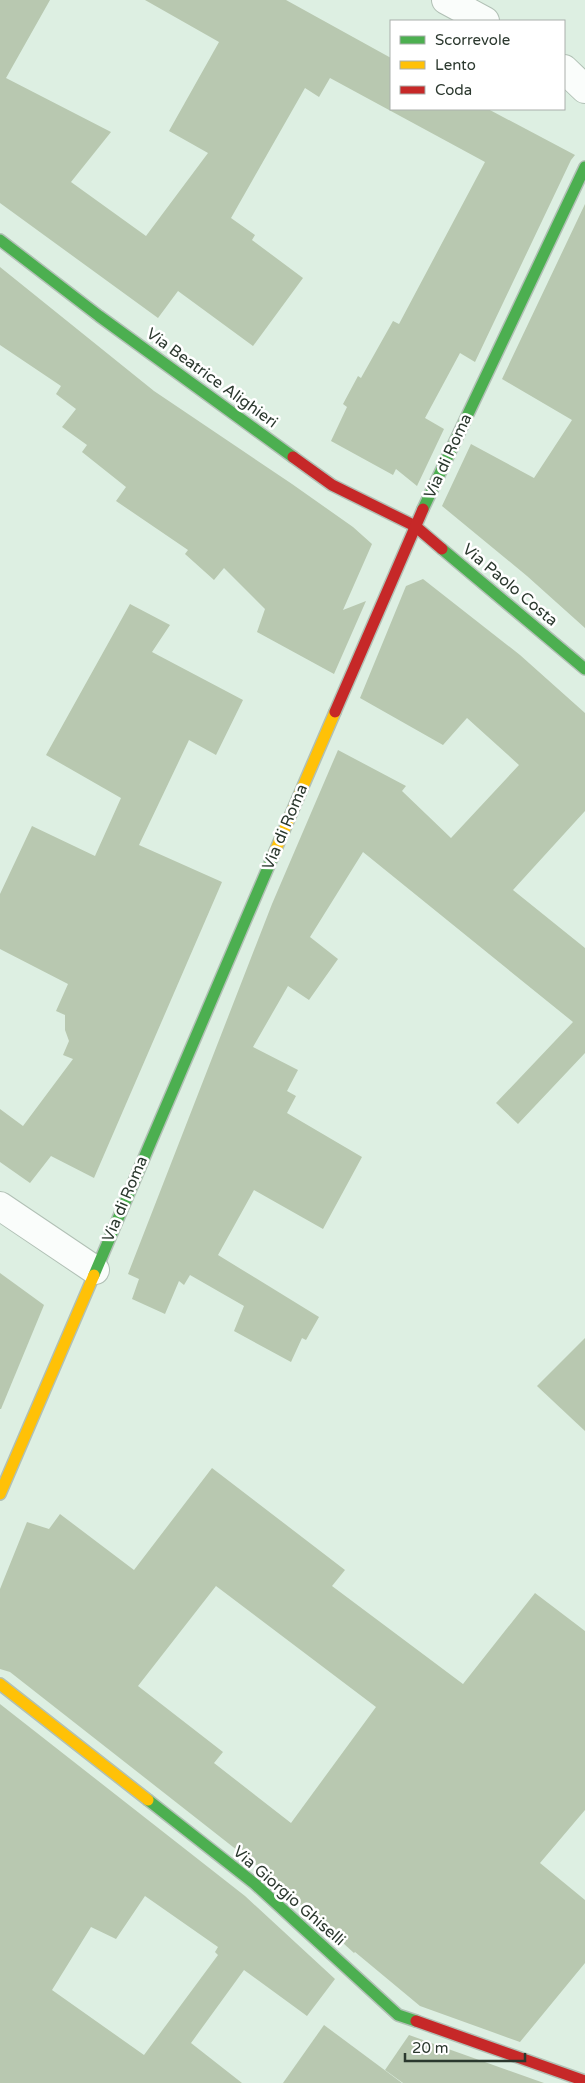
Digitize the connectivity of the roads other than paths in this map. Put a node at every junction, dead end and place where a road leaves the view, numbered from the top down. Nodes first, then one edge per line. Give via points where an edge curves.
1 (446, 0) edge
2 (483, 20) edge
3 (565, 57) edge
4 (585, 58) edge
5 (565, 70) edge
6 (585, 89) edge
7 (585, 167) edge
8 (0, 240) edge
9 (415, 526) junction
10 (585, 669) edge
11 (0, 1206) edge
12 (94, 1270) junction
13 (0, 1494) edge
14 (0, 1684) edge
15 (585, 2081) edge

1 - 2 street
3 - 4 street
5 - 6 street
7 - 9 street, Via di Roma
8 - 9 street, Via Beatrice Alighieri via 332,485
9 - 10 street, Via Paolo Costa
9 - 12 street, Via di Roma
11 - 12 street
12 - 13 street, Via di Roma
14 - 15 street, Via Giorgio Ghiselli via 255,1884 398,2015

